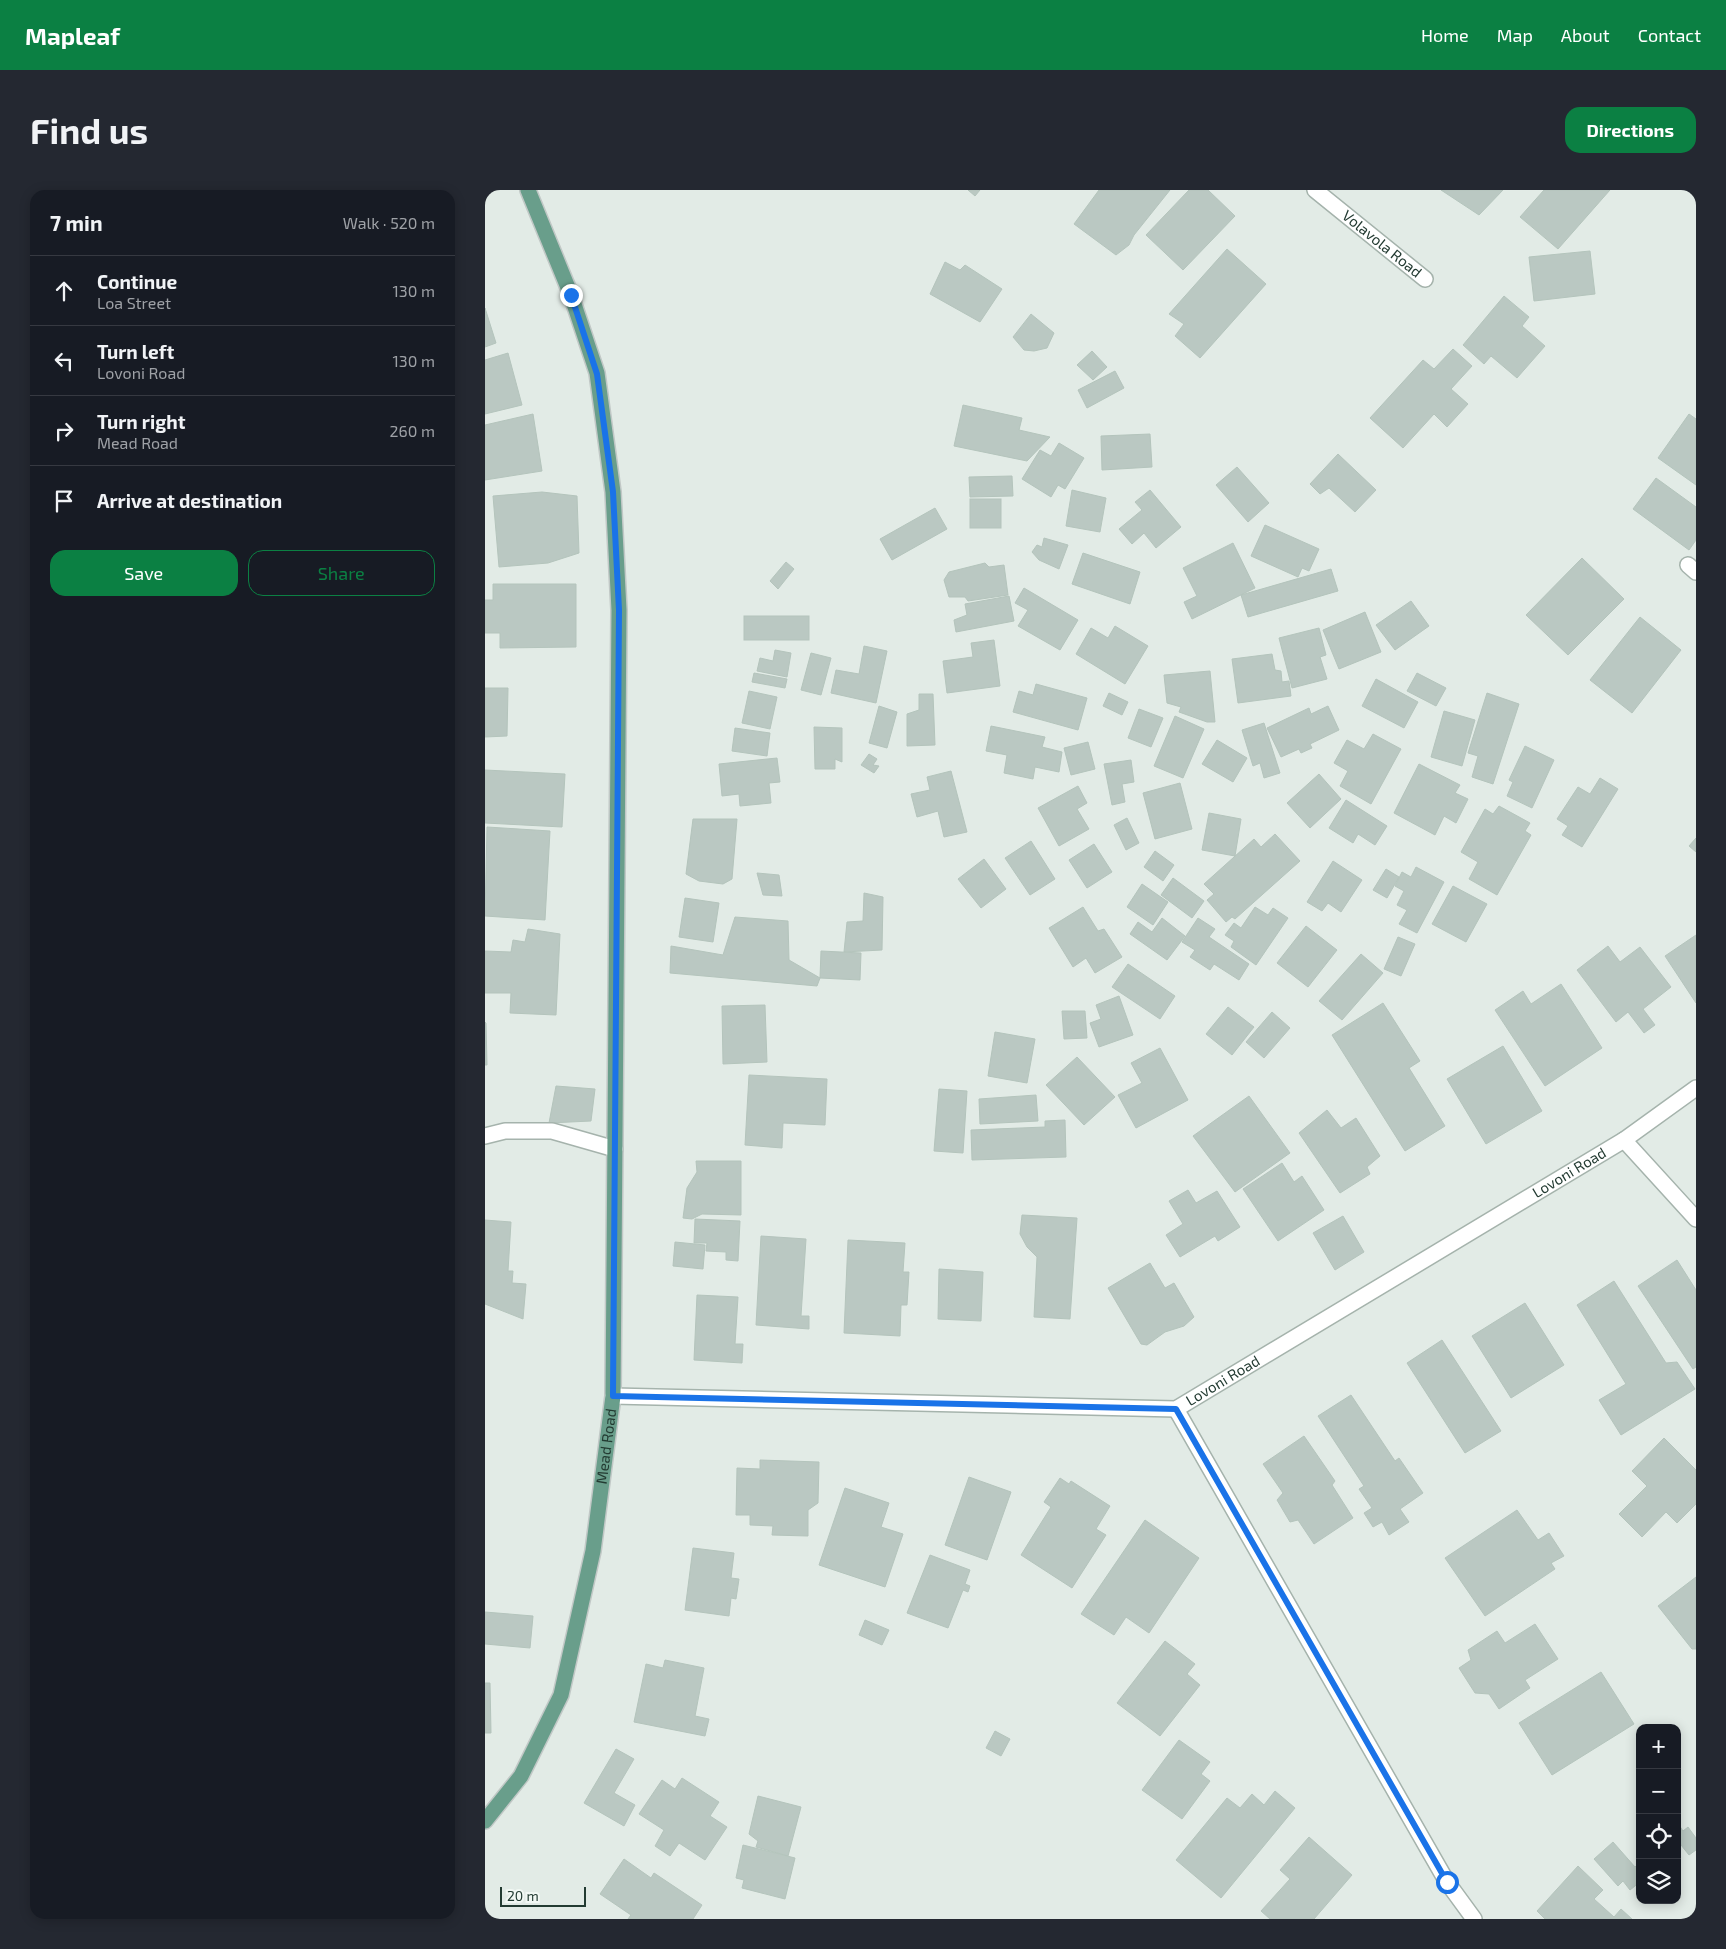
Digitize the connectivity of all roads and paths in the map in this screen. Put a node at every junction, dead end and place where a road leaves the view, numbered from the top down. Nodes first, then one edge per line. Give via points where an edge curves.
1 (528, 190) edge
2 (1315, 190) edge
3 (1425, 279) dead end
4 (1696, 1088) edge
5 (485, 1136) edge
6 (1624, 1140) junction
7 (615, 1149) junction
8 (1696, 1219) edge
9 (613, 1396) junction
10 (1176, 1409) junction
11 (485, 1821) edge
12 (1474, 1919) edge

1 - 7 main road, Mead Road via 571,295 597,374 613,492 619,610
2 - 3 street, Volavola Road
4 - 6 street, Lovoni Road
5 - 7 street via 505,1131 552,1131
6 - 8 street
6 - 10 street, Lovoni Road
7 - 9 main road, Mead Road
9 - 10 street, Lovoni Road
9 - 11 main road, Mead Road via 593,1551 561,1695 521,1776
10 - 12 street via 1447,1882

